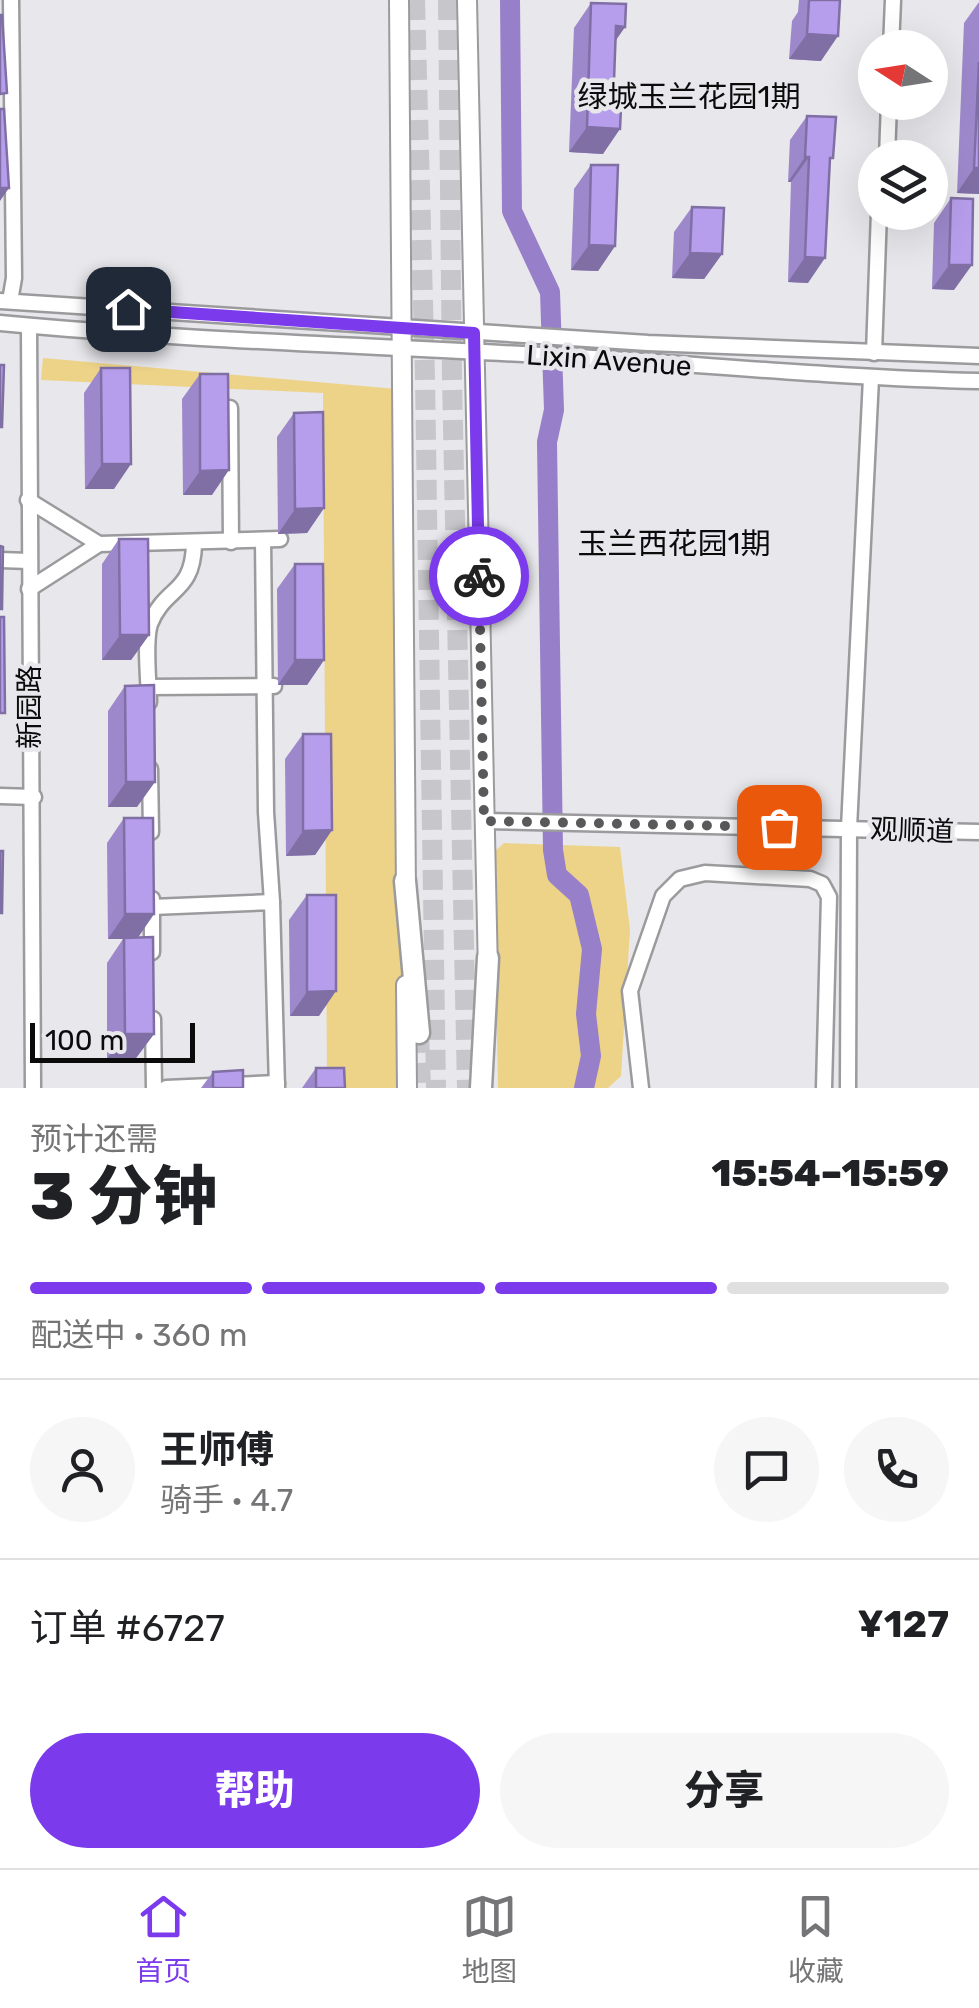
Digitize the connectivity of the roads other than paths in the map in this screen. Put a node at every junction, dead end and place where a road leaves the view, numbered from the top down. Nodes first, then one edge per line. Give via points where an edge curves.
1 (13, 0) edge
2 (399, 0) edge
3 (467, 0) edge
4 (890, 0) edge
5 (889, 30) edge
6 (881, 230) edge
7 (8, 301) edge
8 (0, 323) edge
9 (31, 326) junction
10 (400, 328) junction
11 (474, 333) junction
12 (401, 350) junction
13 (473, 352) junction
14 (876, 353) junction
15 (979, 356) edge
16 (874, 378) junction
17 (979, 381) edge
18 (230, 408) edge
19 (30, 501) junction
20 (280, 539) dead end
21 (263, 540) junction
22 (232, 542) junction
23 (100, 544) junction
24 (194, 544) junction
25 (0, 560) edge
26 (29, 561) junction
27 (30, 588) junction
28 (269, 686) junction
29 (149, 687) junction
30 (150, 727) edge
31 (150, 747) edge
32 (0, 796) edge
33 (33, 797) junction
34 (484, 824) junction
35 (852, 831) junction
36 (979, 835) edge
37 (151, 847) edge
38 (406, 881) junction
39 (152, 887) edge
40 (272, 902) junction
41 (152, 906) junction
42 (488, 958) joint
43 (152, 961) edge
44 (153, 997) edge
45 (419, 1033) tunnel mouth
46 (277, 1086) edge
47 (35, 1088) edge
48 (154, 1088) edge
49 (166, 1088) edge
50 (408, 1088) edge
51 (485, 1088) edge
52 (641, 1088) edge
53 (824, 1088) edge
54 (850, 1088) edge

1 - 7 street via 19,279
2 - 10 main road
3 - 11 main road
4 - 5 street
6 - 14 street
7 - 10 street, Lixin Avenue
8 - 9 street, Lixin Avenue
9 - 12 street, Lixin Avenue
9 - 19 street, 新园路
10 - 11 street, Lixin Avenue
10 - 12 main road
11 - 13 main road
11 - 14 street, Lixin Avenue
12 - 13 street, Lixin Avenue
12 - 38 main road
13 - 16 street, Lixin Avenue
13 - 34 main road
14 - 15 street, Lixin Avenue
16 - 17 street, Lixin Avenue
16 - 35 street
18 - 22 street
19 - 23 street
19 - 26 street, 新园路
19 - 27 street, 新园路
20 - 21 street
21 - 22 street
21 - 28 street
22 - 24 street
23 - 24 street
23 - 27 street
24 - 29 street via 190,576 148,627
25 - 26 street
26 - 27 street, 新园路
27 - 33 street, 新园路
28 - 29 street
28 - 40 street
29 - 30 street
31 - 37 street
32 - 33 street
33 - 47 street, 新园路
34 - 35 street, 观顺道
34 - 42 main road
35 - 36 street, 观顺道
35 - 54 street
38 - 45 highway
38 - 50 main road
39 - 41 street
40 - 41 street
40 - 46 street
41 - 43 street
42 - 51 highway
44 - 48 street
46 - 49 street
52 - 53 street via 630,991 663,896 680,879 704,873 822,884 829,897

